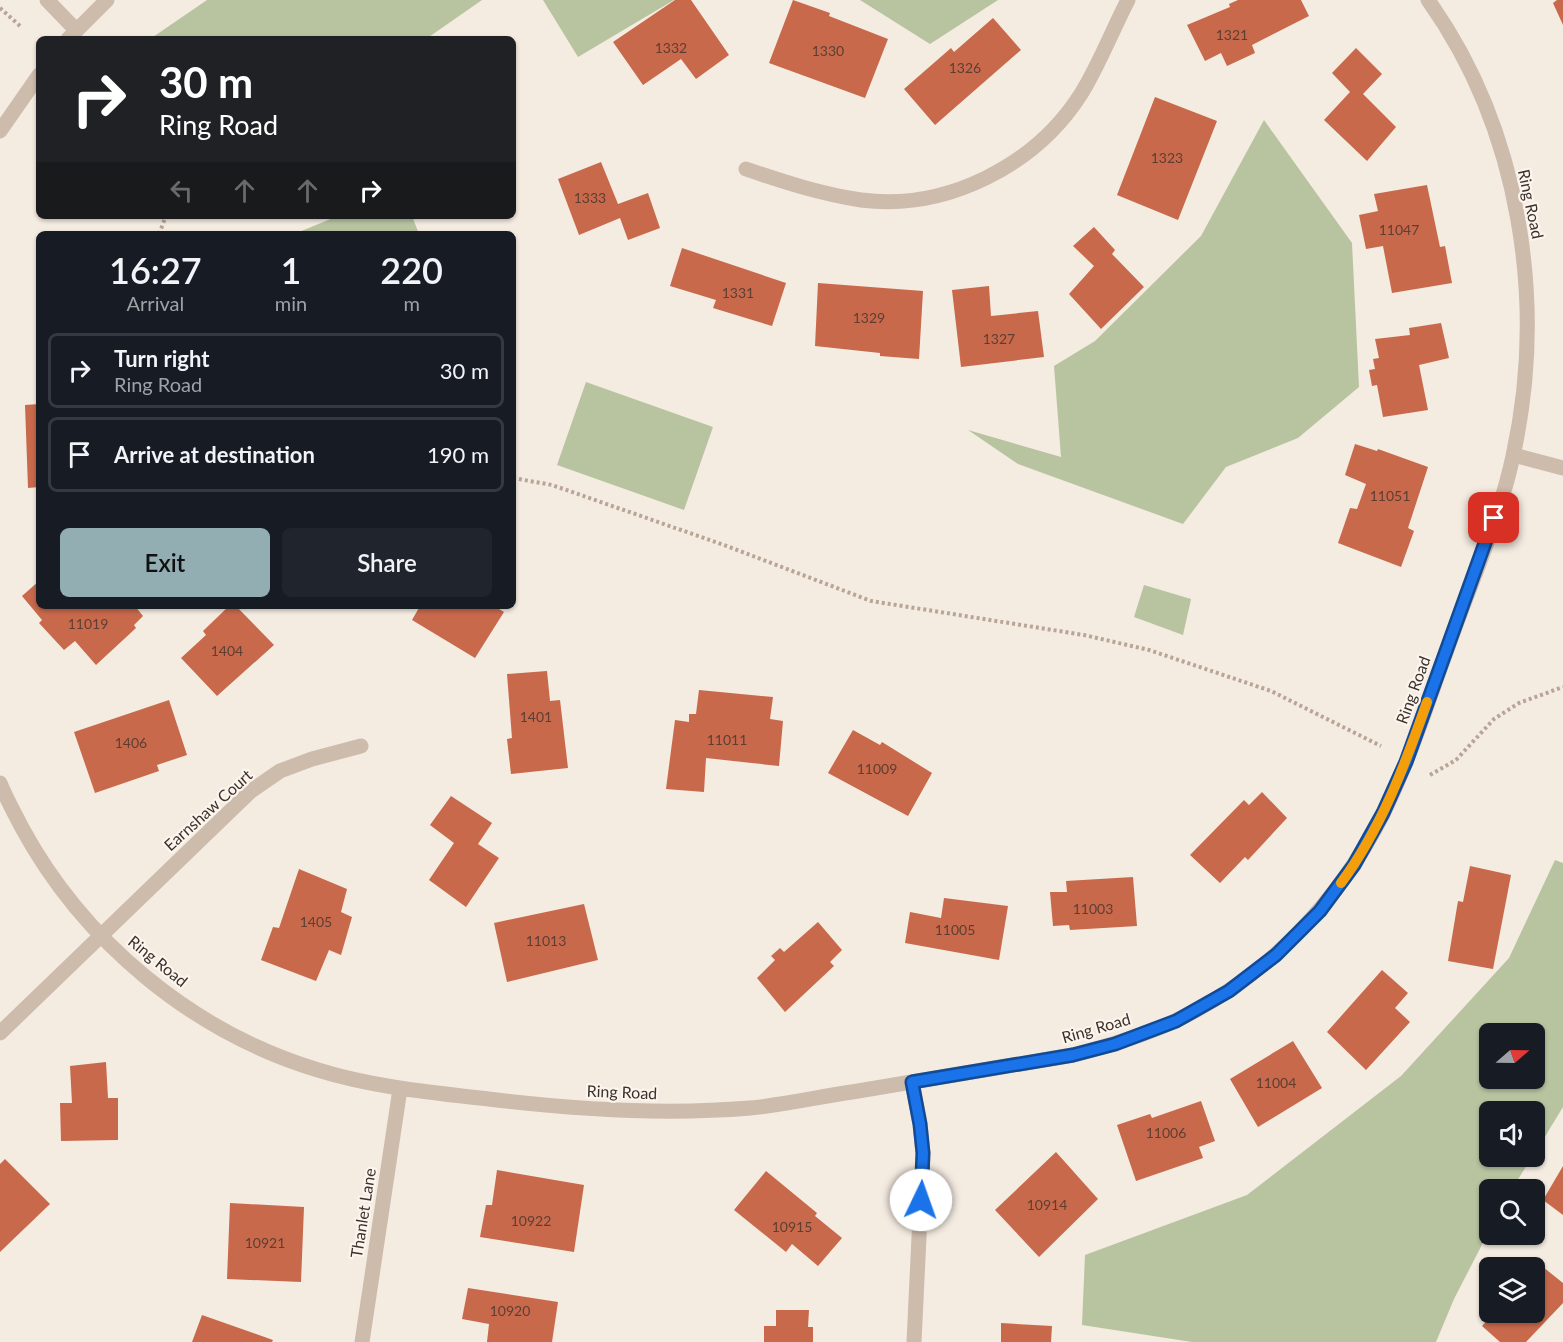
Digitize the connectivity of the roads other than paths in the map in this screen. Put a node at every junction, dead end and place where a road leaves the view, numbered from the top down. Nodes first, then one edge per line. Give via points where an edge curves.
1 (47, 0) edge
2 (107, 0) edge
3 (1128, 0) edge
4 (1428, 0) edge
5 (72, 34) edge
6 (36, 79) edge
7 (0, 131) edge
8 (746, 169) dead end
9 (1514, 455) junction
10 (1563, 468) edge
11 (361, 746) dead end
12 (0, 783) edge
13 (101, 936) junction
14 (0, 1033) edge
15 (912, 1082) junction
16 (400, 1089) junction
17 (362, 1342) edge
18 (914, 1342) edge

1 - 5 street
2 - 5 street
3 - 8 street via 1081,94 1056,127 1025,155 987,178 948,193 904,201 862,200 802,188
4 - 9 street, Ring Road via 1468,68 1493,127 1512,190 1524,260 1528,323
6 - 7 street
9 - 10 street
9 - 15 street, Ring Road via 1406,762 1354,865 1320,911 1276,955 1229,991 1176,1021 1073,1055
11 - 13 street, Earnshaw Court via 280,771 251,791
12 - 13 street, Ring Road via 36,852
13 - 14 street, Earnshaw Court
13 - 16 street, Ring Road via 162,990 253,1045 317,1070
15 - 16 street, Ring Road via 752,1108 653,1112 573,1109
15 - 18 street via 923,1153
16 - 17 street, Thanlet Lane

